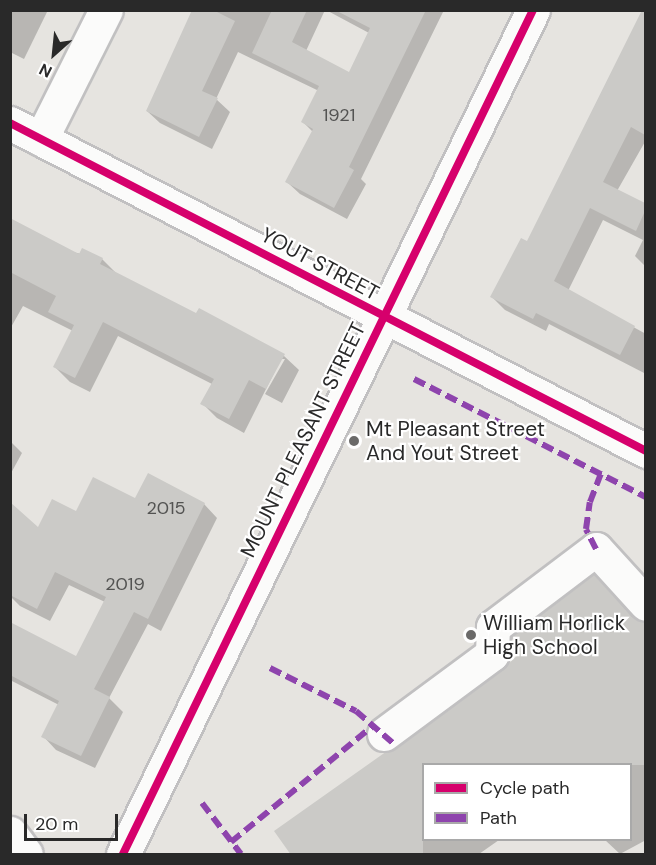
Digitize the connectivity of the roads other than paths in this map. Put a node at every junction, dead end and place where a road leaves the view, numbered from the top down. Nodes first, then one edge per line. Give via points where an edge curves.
1 (106, 10) edge
2 (533, 10) edge
3 (10, 123) edge
4 (41, 139) junction
5 (382, 317) junction
6 (645, 451) edge
7 (645, 604) edge
8 (384, 734) dead end
9 (10, 833) edge
10 (26, 855) edge
11 (123, 855) edge

1 - 4 street
2 - 5 street, MOUNT PLEASANT STREET
3 - 4 street, YOUT STREET
4 - 5 street, YOUT STREET
5 - 6 street, YOUT STREET
5 - 11 street, MOUNT PLEASANT STREET
7 - 8 street via 597,549 493,627 492,654
9 - 10 street

